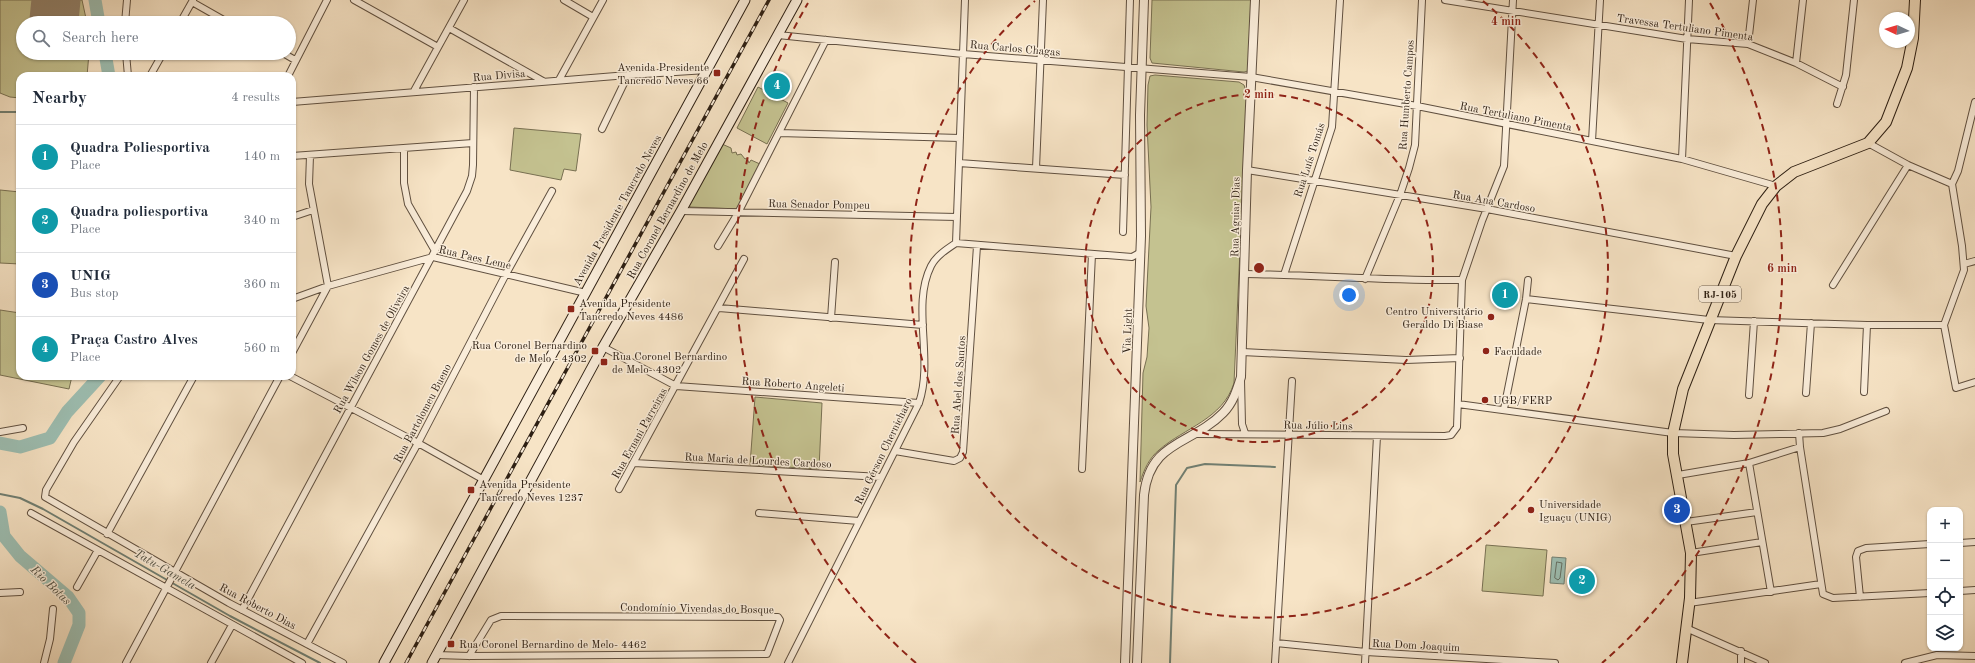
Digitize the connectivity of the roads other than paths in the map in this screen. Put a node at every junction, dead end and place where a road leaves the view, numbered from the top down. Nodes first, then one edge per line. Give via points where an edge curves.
1 (127, 0) edge
2 (327, 0) edge
3 (354, 0) edge
4 (464, 0) edge
5 (564, 0) edge
6 (603, 0) edge
7 (797, 0) edge
8 (965, 0) edge
9 (1043, 0) edge
10 (1130, 0) edge
11 (1144, 0) edge
12 (1255, 0) edge
13 (1340, 0) edge
14 (1422, 0) edge
15 (1445, 0) edge
16 (1513, 0) edge
17 (1600, 0) edge
18 (1689, 0) edge
19 (1753, 0) edge
20 (1803, 0) edge
21 (1854, 0) edge
22 (1915, 0) edge
23 (192, 1) edge
24 (742, 1) edge
25 (1513, 10) junction
26 (126, 16) edge
27 (184, 16) edge
28 (217, 16) edge
29 (594, 17) junction
30 (1599, 25) junction
31 (449, 28) junction
32 (778, 35) junction
33 (1688, 39) junction
34 (826, 40) junction
35 (1748, 44) junction
36 (438, 47) junction
37 (963, 54) junction
38 (296, 58) edge
39 (127, 60) edge
40 (159, 60) edge
41 (295, 60) edge
42 (1040, 61) junction
43 (1796, 63) junction
44 (1128, 67) junction
45 (1141, 68) junction
46 (707, 70) junction
47 (128, 72) edge
48 (152, 72) edge
49 (290, 72) edge
50 (628, 75) junction
51 (1251, 77) junction
52 (559, 80) junction
53 (544, 81) junction
54 (474, 87) junction
55 (1843, 87) junction
56 (414, 92) junction
57 (1335, 92) junction
58 (296, 102) edge
59 (1975, 102) edge
60 (1837, 104) dead end
61 (1417, 106) junction
62 (1507, 124) junction
63 (602, 129) dead end
64 (779, 133) junction
65 (960, 138) junction
66 (1592, 142) junction
67 (473, 143) junction
68 (1868, 144) junction
69 (404, 148) junction
70 (296, 156) edge
71 (310, 156) junction
72 (1682, 159) junction
73 (959, 163) junction
74 (1908, 165) junction
75 (1036, 168) junction
76 (1247, 170) junction
77 (1125, 175) junction
78 (1313, 182) junction
79 (1952, 184) junction
80 (1776, 186) junction
81 (552, 191) dead end
82 (1400, 195) junction
83 (313, 210) junction
84 (1487, 210) junction
85 (681, 211) junction
86 (738, 213) junction
87 (296, 216) edge
88 (957, 217) junction
89 (1123, 232) dead end
90 (956, 243) junction
91 (718, 246) dead end
92 (976, 246) junction
93 (1141, 252) junction
94 (434, 254) junction
95 (1092, 254) junction
96 (1736, 256) junction
97 (744, 259) dead end
98 (1975, 261) edge
99 (835, 262) dead end
100 (1964, 264) junction
101 (506, 274) junction
102 (1245, 274) junction
103 (1284, 274) junction
104 (1365, 279) junction
105 (1462, 280) junction
106 (1528, 280) dead end
107 (1833, 284) dead end
108 (328, 286) junction
109 (586, 293) junction
110 (296, 298) edge
111 (1526, 299) junction
112 (719, 308) junction
113 (831, 318) junction
114 (1709, 320) junction
115 (1754, 321) junction
116 (1811, 323) junction
117 (923, 325) junction
118 (1867, 325) junction
119 (1944, 325) junction
120 (296, 346) edge
121 (603, 347) junction
122 (1242, 352) junction
123 (1460, 358) junction
124 (1241, 377) junction
125 (296, 379) edge
126 (117, 380) edge
127 (192, 380) edge
128 (278, 380) edge
129 (1292, 380) dead end
130 (1975, 382) edge
131 (676, 386) junction
132 (1864, 392) dead end
133 (1806, 393) dead end
134 (1749, 395) dead end
135 (919, 403) junction
136 (1458, 404) junction
137 (350, 407) junction
138 (1504, 409) junction
139 (1886, 411) dead end
140 (23, 428) dead end
141 (0, 432) edge
142 (1673, 433) junction
143 (1799, 433) junction
144 (1245, 434) junction
145 (1289, 434) junction
146 (1191, 435) junction
147 (1377, 436) junction
148 (418, 443) junction
149 (1800, 447) junction
150 (894, 451) junction
151 (634, 463) junction
152 (1749, 463) junction
153 (1082, 469) dead end
154 (1678, 475) junction
155 (881, 477) junction
156 (484, 480) junction
157 (619, 489) dead end
158 (1757, 512) junction
159 (31, 513) dead end
160 (759, 513) dead end
161 (859, 521) junction
162 (1686, 522) junction
163 (107, 534) junction
164 (1762, 542) junction
165 (1975, 542) edge
166 (1963, 543) edge
167 (1927, 544) edge
168 (98, 550) junction
169 (1691, 553) junction
170 (175, 574) junction
171 (1821, 584) junction
172 (77, 588) dead end
173 (166, 588) junction
174 (1975, 590) edge
175 (1963, 591) edge
176 (20, 592) dead end
177 (1771, 592) junction
178 (0, 593) edge
179 (1927, 593) edge
180 (1860, 597) junction
181 (1689, 603) junction
182 (53, 609) dead end
183 (242, 610) junction
184 (232, 625) junction
185 (1686, 628) junction
186 (1276, 643) junction
187 (307, 644) junction
188 (1741, 651) junction
189 (1366, 652) junction
190 (469, 656) junction
191 (1973, 656) edge
192 (434, 659) edge
193 (1441, 660) edge
194 (299, 662) edge
195 (1521, 662) edge
196 (44, 663) edge
197 (126, 663) edge
198 (211, 663) edge
199 (343, 663) edge
200 (384, 663) edge
201 (788, 663) edge
202 (1125, 663) edge
203 (1137, 663) edge
204 (1275, 663) edge
205 (1365, 663) edge
206 (1555, 663) edge
207 (1682, 663) edge
208 (1741, 663) edge
209 (1765, 663) edge
210 (1905, 663) edge
211 (1970, 663) edge

1 - 26 street
2 - 38 street
3 - 36 street
4 - 31 street
5 - 29 street
6 - 29 street
7 - 32 main road, Rua Coronel Bernardino de Melo
8 - 37 street
9 - 42 street
10 - 44 street
11 - 45 street, Via Light
12 - 51 street, Rua Aguiar Dias
13 - 57 street, Rua Luís Tomás
14 - 61 street, Rua Humberto Campos
15 - 25 street, Travessa Tertuliano Pimenta
16 - 25 street
17 - 30 street
18 - 33 street
19 - 35 street
20 - 43 street
21 - 55 street
22 - 68 main road, RJ-105 via 1913,38 1907,68 1886,122
23 - 27 street
23 - 28 street
24 - 46 main road, Avenida Presidente Tancredo Neves
25 - 30 street, Travessa Tertuliano Pimenta
25 - 62 street
29 - 52 street
30 - 33 street, Travessa Tertuliano Pimenta
30 - 66 street
31 - 36 street
31 - 53 street
32 - 34 street, Rua Carlos Chagas
32 - 85 main road, Rua Coronel Bernardino de Melo
33 - 35 street, Travessa Tertuliano Pimenta
33 - 72 street
34 - 37 street, Rua Carlos Chagas
34 - 64 street
35 - 43 street, Travessa Tertuliano Pimenta
36 - 56 street
37 - 42 street, Rua Carlos Chagas
37 - 65 street
39 - 47 street
40 - 48 street
41 - 49 street
42 - 44 street, Rua Carlos Chagas
42 - 75 street
43 - 55 street, Travessa Tertuliano Pimenta
44 - 45 street, Rua Carlos Chagas
44 - 77 street
45 - 51 street, Rua Carlos Chagas
45 - 93 street, Via Light
46 - 50 street, Rua Divisa
46 - 109 main road, Avenida Presidente Tancredo Neves
50 - 52 street, Rua Divisa
50 - 63 street
51 - 57 street, Rua Tertuliano Pimenta
51 - 76 street, Rua Aguiar Dias
52 - 53 street, Rua Divisa
53 - 54 street, Rua Divisa
54 - 56 street, Rua Divisa
54 - 67 street, Rua Wilson Gomes de Oliveira
55 - 60 street
56 - 58 street, Rua Divisa
57 - 61 street, Rua Tertuliano Pimenta
57 - 78 street, Rua Luís Tomás via 1332,127
59 - 79 street via 1958,171
61 - 62 street, Rua Tertuliano Pimenta
61 - 82 street, Rua Humberto Campos via 1415,145
62 - 66 street, Rua Tertuliano Pimenta
62 - 84 street via 1504,166
64 - 65 street
64 - 86 street
65 - 73 street
66 - 72 street, Rua Tertuliano Pimenta
67 - 69 street
67 - 94 street, Rua Wilson Gomes de Oliveira via 472,176 467,191
68 - 74 street
68 - 80 main road, RJ-105 via 1794,172
69 - 71 street
69 - 94 street via 404,183 408,204
70 - 71 street
71 - 83 street via 309,184
72 - 80 street, Rua Tertuliano Pimenta
73 - 75 street
73 - 88 street
74 - 79 street
74 - 107 street
75 - 77 street
76 - 78 street, Rua Ana Cardoso
76 - 102 street, Rua Aguiar Dias
77 - 89 street
78 - 82 street, Rua Ana Cardoso
78 - 103 street, Rua Luís Tomás
79 - 100 street
80 - 96 main road, RJ-105 via 1762,204
81 - 101 street, Rua Bartolomeu Bueno
82 - 84 street, Rua Ana Cardoso
82 - 104 street, Rua Humberto Campos
83 - 87 street
83 - 108 street
84 - 96 street, Rua Ana Cardoso
84 - 105 street
85 - 86 street, Rua Senador Pompeu
85 - 121 main road, Rua Coronel Bernardino de Melo
86 - 88 street, Rua Senador Pompeu
86 - 91 street
88 - 90 street
90 - 92 street
90 - 117 street, Rua Gérson Chernicharo via 932,265 926,285
92 - 95 street
92 - 150 street, Rua Abel dos Santos via 963,452 960,458 954,461
93 - 95 street via 1132,257
93 - 202 street, Via Light
94 - 101 street, Rua Paes Leme
94 - 108 street, Rua Paes Leme
94 - 137 street, Rua Wilson Gomes de Oliveira
95 - 153 street
96 - 114 main road, RJ-105
97 - 112 street, Rua Ernani Parreiras
98 - 100 street
99 - 113 street
100 - 119 street via 1963,274
101 - 109 street, Rua Paes Leme
101 - 148 street, Rua Bartolomeu Bueno
102 - 103 street
102 - 122 street, Rua Aguiar Dias
103 - 104 street
104 - 105 street
105 - 123 street
106 - 111 street
108 - 110 street, Rua Paes Leme
108 - 120 street
109 - 156 main road, Avenida Presidente Tancredo Neves
111 - 114 street
111 - 138 street
112 - 113 street
112 - 131 street, Rua Ernani Parreiras
113 - 117 street
114 - 115 street
114 - 142 main road, RJ-105 via 1683,389
115 - 116 street
115 - 134 street
116 - 118 street
116 - 133 street
117 - 135 street, Rua Gérson Chernicharo via 926,351 925,381
118 - 119 street
118 - 132 street
119 - 130 street via 1956,388
121 - 131 street, Rua Roberto Angeleti
121 - 192 main road, Rua Coronel Bernardino de Melo
122 - 123 street via 1406,360
122 - 124 street, Rua Aguiar Dias
123 - 136 street
124 - 144 street, Rua Aguiar Dias via 1242,424
124 - 146 street via 1232,401 1223,413
125 - 137 street
126 - 163 street, Rua Roberto Dias via 74,442 45,495
127 - 163 street
128 - 170 street
129 - 145 street
131 - 135 street, Rua Roberto Angeleti
131 - 151 street, Rua Ernani Parreiras
135 - 150 street, Rua Gérson Chernicharo
136 - 138 street
136 - 147 street, Rua Júlio Lins via 1456,427 1451,435
137 - 148 street
137 - 183 street, Rua Wilson Gomes de Oliveira
138 - 142 street
139 - 143 street via 1831,431
140 - 141 street
142 - 143 street
142 - 154 main road, RJ-105 via 1673,454
143 - 149 street
144 - 145 street, Rua Júlio Lins
144 - 146 street, Rua Júlio Lins
145 - 147 street, Rua Júlio Lins
145 - 186 street
146 - 203 street via 1158,457 1145,480
147 - 189 street
148 - 156 street
148 - 187 street, Rua Bartolomeu Bueno
149 - 152 street
149 - 171 street
150 - 155 street, Rua Gérson Chernicharo
151 - 155 street, Rua Maria de Lourdes Cardoso
151 - 157 street, Rua Ernani Parreiras
152 - 154 street
152 - 158 street
154 - 162 main road, RJ-105
155 - 161 street, Rua Gérson Chernicharo
156 - 200 main road, Avenida Presidente Tancredo Neves
158 - 162 street
158 - 164 street
159 - 168 street
160 - 161 street
161 - 201 street, Rua Gérson Chernicharo
162 - 169 main road, RJ-105
163 - 170 street, Rua Roberto Dias
164 - 169 street
164 - 177 street
165 - 166 street
167 - 180 street via 1866,548 1858,551 1856,557
168 - 172 street
168 - 173 street
169 - 181 main road, RJ-105
170 - 173 street
170 - 183 street, Rua Roberto Dias
171 - 177 street
171 - 180 street via 1823,594 1833,598
173 - 184 street
173 - 197 street
174 - 175 street
176 - 178 street
177 - 181 street
179 - 180 street
181 - 185 main road, RJ-105
182 - 196 street
183 - 187 street, Rua Roberto Dias
184 - 194 street
184 - 198 street
185 - 188 street
185 - 207 main road, RJ-105
186 - 189 street, Rua Dom Joaquim
186 - 204 street
187 - 199 street, Rua Roberto Dias
188 - 208 street
188 - 209 street
189 - 193 street, Rua Dom Joaquim
189 - 205 street
190 - 190 street, Condomínio Vivendas do Bosque via 490,620 501,616 775,616 780,620 767,654
190 - 192 street, Condomínio Vivendas do Bosque
191 - 210 street via 1937,655
191 - 211 street
193 - 195 street, Rua Dom Joaquim
195 - 206 street, Rua Dom Joaquim

